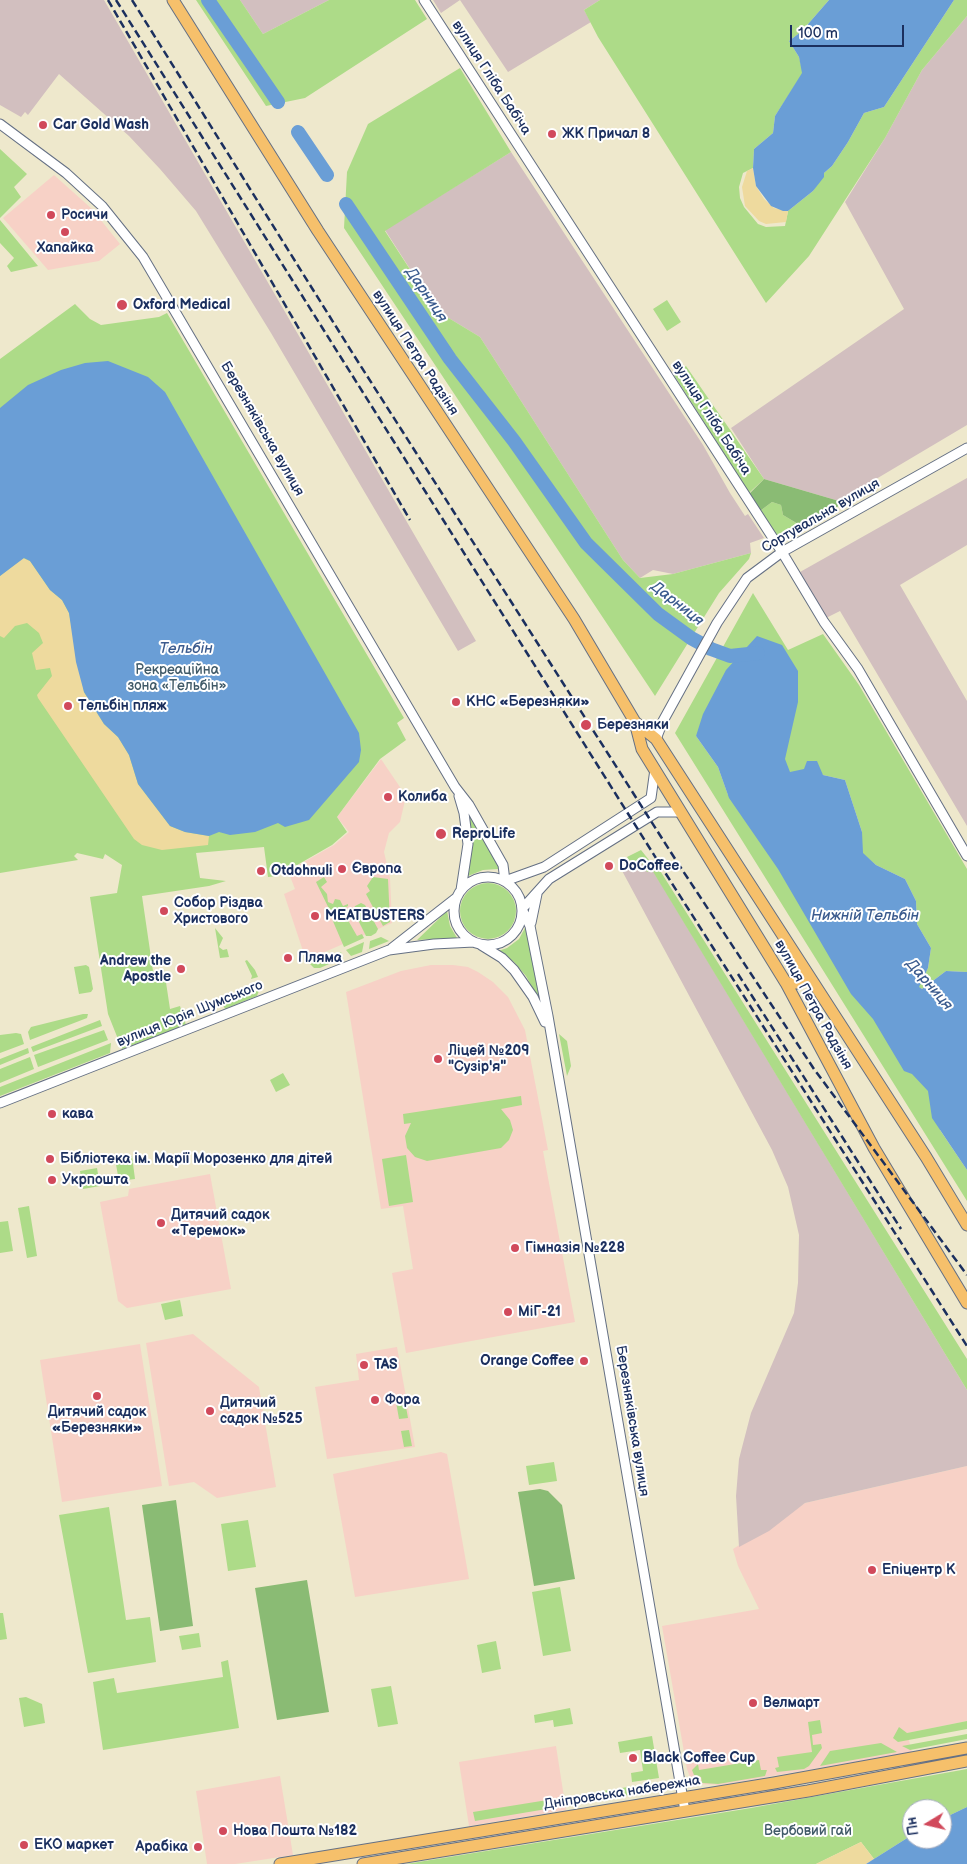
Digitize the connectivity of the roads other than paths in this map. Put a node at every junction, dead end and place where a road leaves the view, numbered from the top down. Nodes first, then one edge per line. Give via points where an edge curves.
1 (173, 0) edge
2 (424, 0) edge
3 (0, 124) edge
4 (967, 448) edge
5 (782, 552) junction
6 (635, 722) junction
7 (656, 739) junction
8 (654, 769) junction
9 (455, 787) junction
10 (680, 812) junction
11 (967, 856) edge
12 (503, 865) junction
13 (536, 871) junction
14 (505, 881) junction
15 (540, 887) junction
16 (459, 893) junction
17 (522, 909) junction
18 (530, 926) junction
19 (477, 943) junction
20 (389, 950) junction
21 (805, 972) junction
22 (786, 983) junction
23 (551, 1036) junction
24 (0, 1103) edge
25 (967, 1225) edge
26 (967, 1303) edge
27 (967, 1748) edge
28 (967, 1761) edge
29 (683, 1798) junction
30 (685, 1811) junction
31 (280, 1864) edge
32 (363, 1864) edge

1 - 6 main road, вулиця Петра Радзіня via 318,232 574,619
2 - 5 street, вулиця Гліба Бабіча
3 - 9 street, Березняківська вулиця via 66,173 102,206 143,256
4 - 5 street, Сортувальна вулиця
5 - 7 street, Сортувальна вулиця via 747,578 717,623
5 - 11 street, вулиця Гліба Бабіча via 824,622 858,669
6 - 7 main road, вулиця Петра Радзіня
6 - 8 main road, вулиця Петра Радзіня via 642,749
7 - 21 main road, вулиця Петра Радзіня
8 - 10 main road, вулиця Петра Радзіня
8 - 13 street via 651,798
9 - 12 street, Березняківська вулиця
9 - 16 street, Березняківська вулиця via 464,813 468,844
10 - 15 street via 656,812
10 - 22 main road, вулиця Петра Радзіня
12 - 13 street via 515,872
12 - 14 street, Березняківська вулиця
13 - 14 street
14 - 16 street via 484,877 470,882
14 - 17 street via 517,893
15 - 17 street
15 - 18 street
16 - 19 street via 454,912 456,923 462,933
16 - 20 street, вулиця Юрія Шумського via 424,925
17 - 18 street, Березняківська вулиця
17 - 19 street via 519,925 509,938 498,944
18 - 23 street, Березняківська вулиця
19 - 20 street, вулиця Юрія Шумського
19 - 23 street, Березняківська вулиця via 506,961 519,976 536,1002
20 - 24 street, вулиця Юрія Шумського
21 - 22 main road via 800,983
21 - 25 main road, вулиця Петра Радзіня
22 - 26 main road, вулиця Петра Радзіня via 874,1148
23 - 29 street, Березняківська вулиця
27 - 29 main road, Дніпровська набережна
28 - 30 main road, Дніпровська набережна
29 - 30 street, Березняківська вулиця
29 - 31 main road, Дніпровська набережна
30 - 32 main road, Дніпровська набережна

